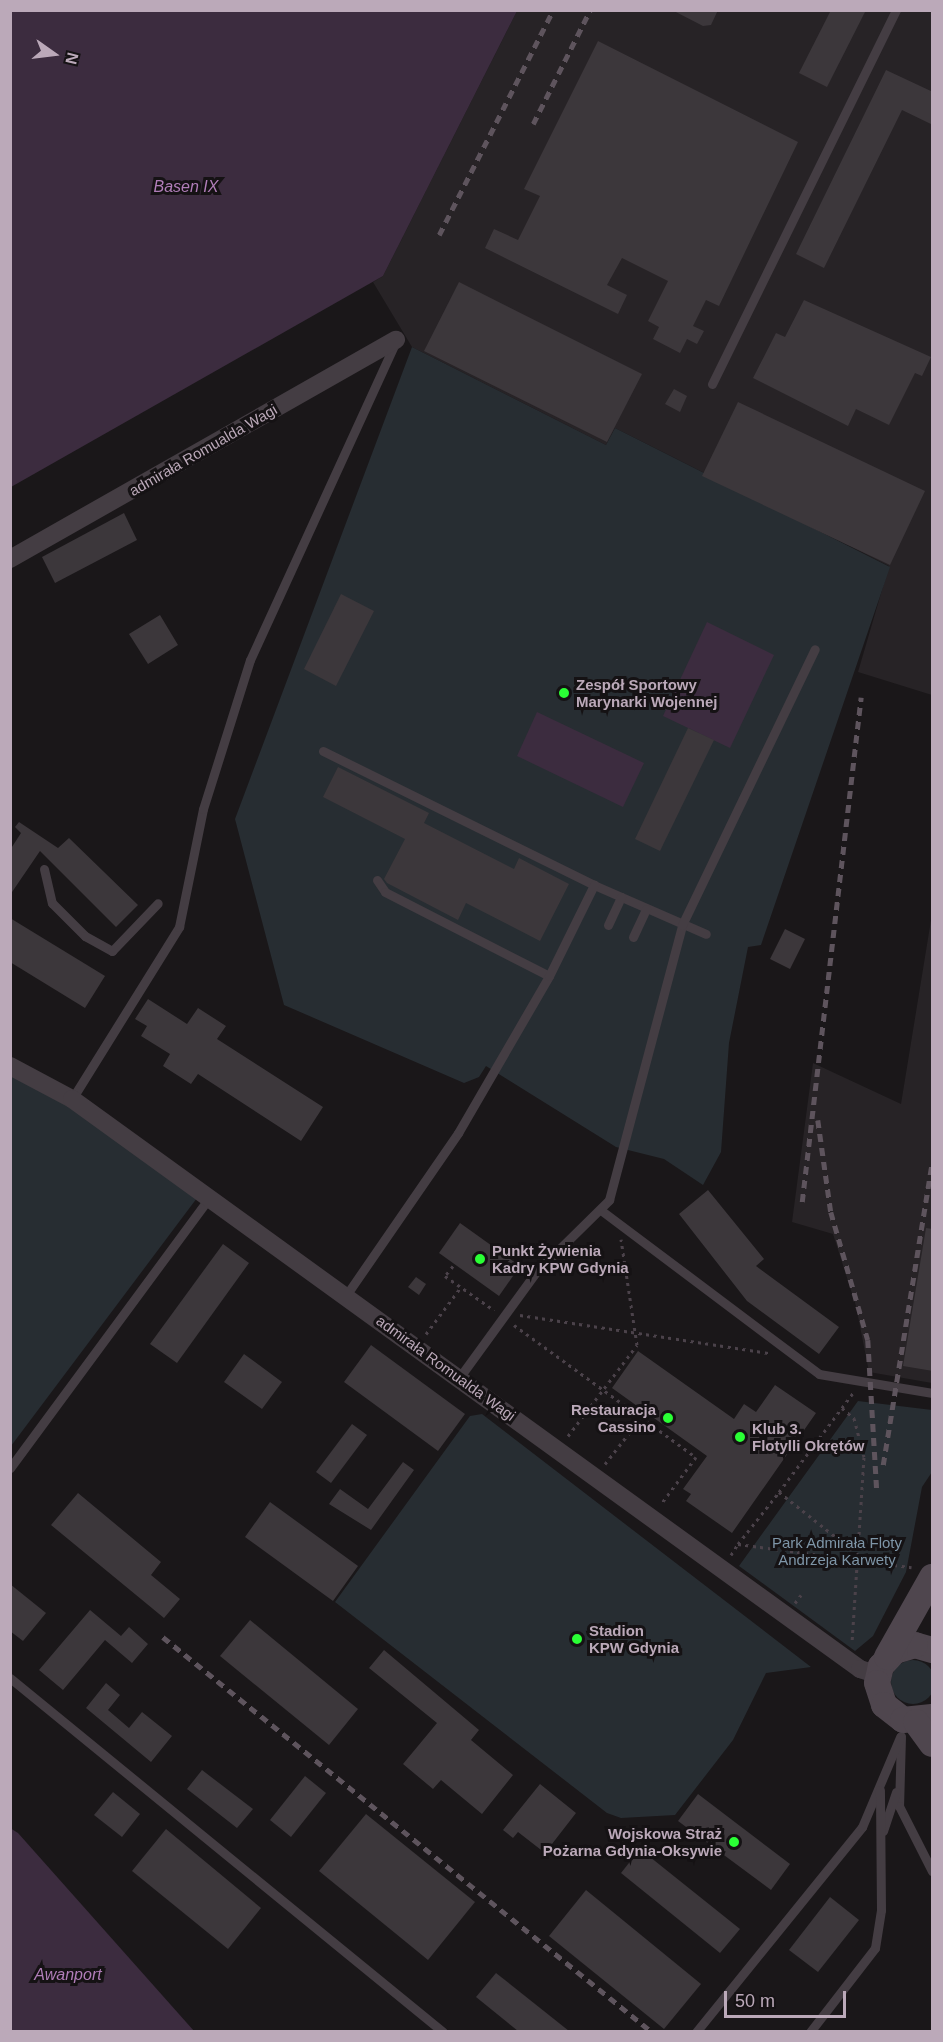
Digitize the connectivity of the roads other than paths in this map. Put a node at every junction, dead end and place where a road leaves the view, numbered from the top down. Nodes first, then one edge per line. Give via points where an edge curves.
1 (896, 10) edge
2 (396, 340) joint
3 (712, 384) dead end
4 (10, 559) edge
5 (814, 649) dead end
6 (323, 751) dead end
7 (44, 869) dead end
8 (377, 880) dead end
9 (594, 885) junction
10 (621, 897) junction
11 (158, 903) dead end
12 (646, 909) junction
13 (608, 925) dead end
14 (682, 925) junction
15 (706, 934) dead end
16 (633, 937) dead end
17 (549, 976) junction
18 (10, 1065) edge
19 (72, 1099) junction
20 (210, 1197) junction
21 (602, 1211) junction
22 (347, 1294) junction
23 (459, 1378) junction
24 (933, 1394) edge
25 (10, 1468) edge
26 (922, 1572) edge
27 (933, 1650) edge
28 (882, 1666) junction
29 (10, 1678) edge
30 (913, 1724) edge
31 (933, 1744) edge
32 (880, 1785) junction
33 (897, 1787) junction
34 (880, 1839) junction
35 (933, 1871) edge
36 (442, 2031) edge
37 (696, 2031) edge
38 (810, 2031) edge

1 - 3 lane
2 - 4 street, admirała Romualda Wagi
2 - 19 lane via 250,660 203,809 179,927
5 - 14 lane
6 - 9 lane
7 - 11 lane via 52,903 85,936 112,951
8 - 17 lane via 385,892
9 - 10 lane
9 - 17 lane
10 - 12 lane
10 - 13 lane
12 - 14 lane
12 - 16 lane
14 - 15 lane
14 - 21 lane via 614,1185
17 - 22 lane via 458,1133
18 - 19 street, admirała Romualda Wagi
19 - 20 street, admirała Romualda Wagi
20 - 22 street, admirała Romualda Wagi
20 - 25 lane
21 - 23 lane via 536,1272
21 - 24 lane via 764,1328 777,1348 819,1374
22 - 23 street, admirała Romualda Wagi
23 - 28 street, admirała Romualda Wagi via 847,1660
26 - 28 street
27 - 28 street via 904,1647
28 - 30 street via 880,1699
29 - 36 lane
30 - 31 street
30 - 32 lane via 886,1761
30 - 33 lane
32 - 34 lane
32 - 37 lane via 862,1827
33 - 34 lane
33 - 35 lane via 899,1806
34 - 38 lane via 881,1910 875,1948

